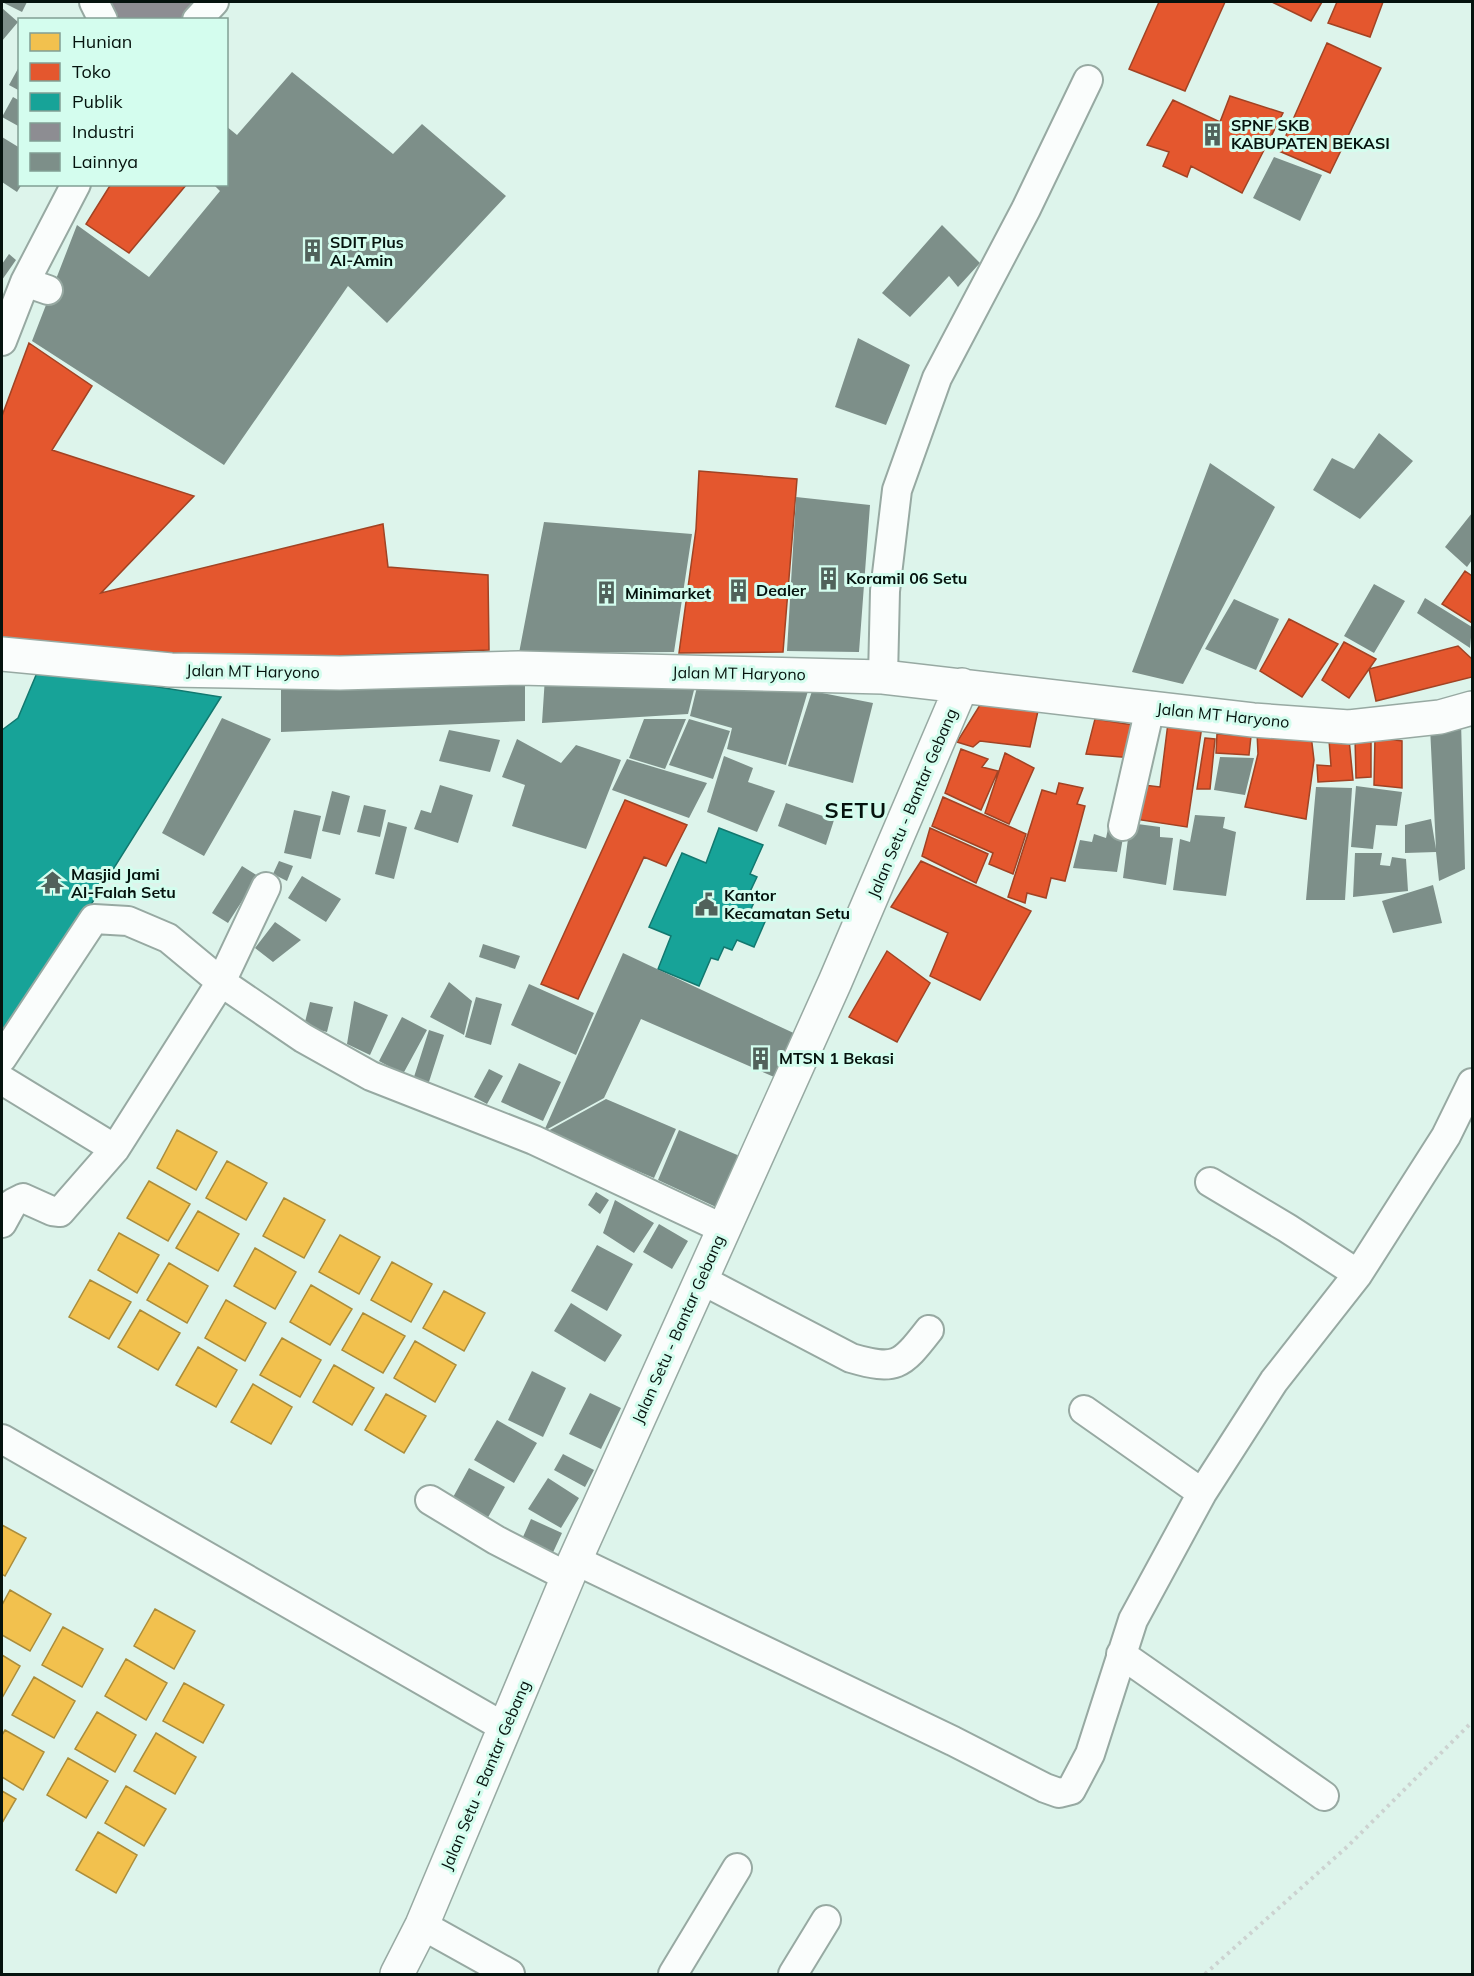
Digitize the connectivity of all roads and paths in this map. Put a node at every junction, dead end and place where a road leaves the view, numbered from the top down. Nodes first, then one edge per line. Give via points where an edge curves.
1 (94, 2) edge
2 (214, 2) edge
3 (102, 18) edge
4 (199, 18) edge
5 (1088, 80) dead end
6 (75, 186) edge
7 (2, 341) edge
8 (2, 654) edge
9 (883, 676) junction
10 (962, 685) junction
11 (1150, 708) junction
12 (1473, 708) edge
13 (1123, 826) dead end
14 (266, 887) dead end
15 (221, 982) junction
16 (2, 1058) edge
17 (2, 1080) edge
18 (1473, 1083) edge
19 (116, 1149) junction
20 (1210, 1182) dead end
21 (2, 1223) edge
22 (724, 1229) junction
23 (1358, 1274) junction
24 (700, 1279) junction
25 (929, 1330) dead end
26 (1084, 1410) dead end
27 (2, 1439) edge
28 (1202, 1493) junction
29 (430, 1500) dead end
30 (571, 1569) junction
31 (1121, 1654) junction
32 (1473, 1722) edge
33 (504, 1727) junction
34 (1324, 1796) dead end
35 (737, 1868) dead end
36 (826, 1920) dead end
37 (422, 1925) junction
38 (397, 1974) edge
39 (510, 1974) edge
40 (673, 1974) edge
41 (793, 1974) edge
42 (1205, 1974) edge

1 - 3 street
2 - 4 street
5 - 9 street via 1026,210 937,378 897,490 885,591
6 - 7 street via 36,286
8 - 9 main road, Jalan MT Haryono via 171,670 340,673 519,668
9 - 10 main road, Jalan MT Haryono
10 - 11 main road, Jalan MT Haryono
10 - 22 main road, Jalan Setu - Bantar Gebang
11 - 12 main road, Jalan MT Haryono via 1349,727 1440,717
11 - 13 street
14 - 15 street
15 - 16 street via 168,938 128,921 94,919
15 - 19 street
15 - 22 street via 303,1038 371,1077 534,1140
17 - 19 street
18 - 23 street via 1446,1136
19 - 21 street via 60,1212 23,1198 13,1203
20 - 23 street
22 - 24 main road, Jalan Setu - Bantar Gebang
23 - 28 street via 1274,1382
24 - 25 street via 867,1363 890,1365 908,1358
24 - 30 main road, Jalan Setu - Bantar Gebang
26 - 28 street
27 - 33 street
28 - 31 street via 1133,1620
29 - 30 street via 496,1540
30 - 31 street via 1059,1793 1071,1791 1086,1762
30 - 33 main road, Jalan Setu - Bantar Gebang
31 - 34 street
32 - 42 path via 1349,1845
33 - 37 main road, Jalan Setu - Bantar Gebang
35 - 40 street
36 - 41 street
37 - 38 main road, Jalan Setu - Bantar Gebang
37 - 39 street

